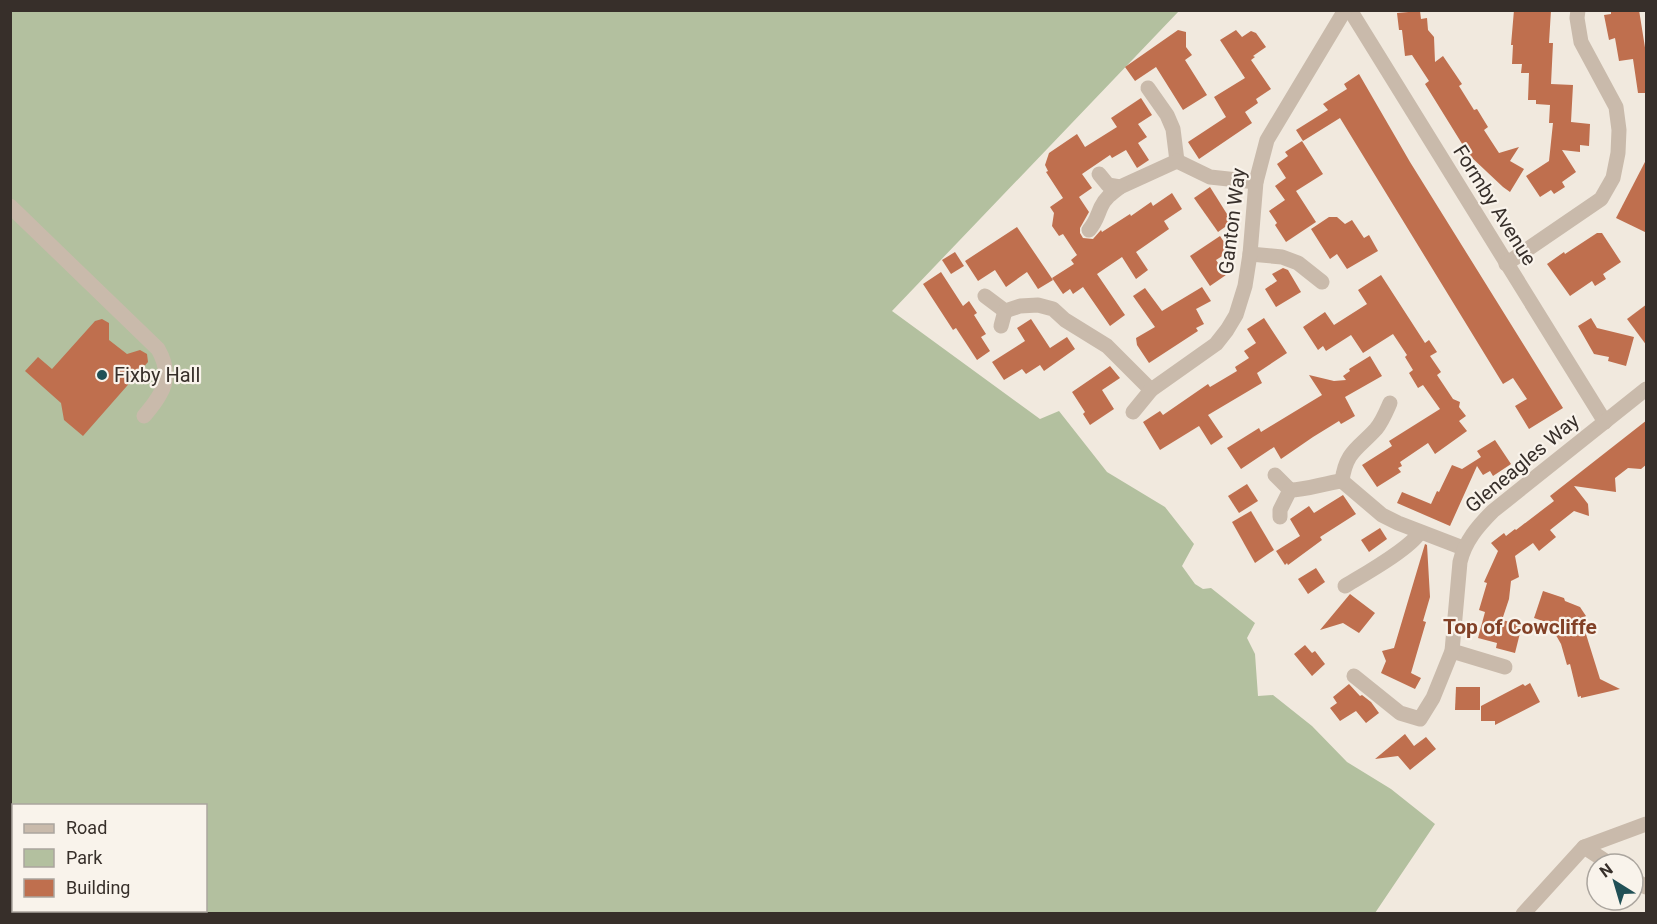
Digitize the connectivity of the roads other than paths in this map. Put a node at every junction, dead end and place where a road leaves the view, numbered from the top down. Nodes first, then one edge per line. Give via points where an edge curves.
1 (1345, 10) edge
2 (1350, 10) edge
3 (1578, 10) edge
4 (1148, 88) dead end
5 (1177, 161) junction
6 (1099, 174) dead end
7 (1256, 182) junction
8 (1120, 188) junction
9 (10, 206) edge
10 (1089, 230) dead end
11 (1250, 254) junction
12 (1506, 264) junction
13 (1322, 282) dead end
14 (985, 296) dead end
15 (1647, 389) edge
16 (1151, 390) junction
17 (1390, 403) dead end
18 (1132, 412) dead end
19 (144, 416) dead end
20 (1605, 422) junction
21 (1275, 475) dead end
22 (1341, 481) junction
23 (1290, 490) junction
24 (1280, 517) dead end
25 (1420, 532) junction
26 (1463, 549) junction
27 (1345, 586) dead end
28 (1452, 651) junction
29 (1505, 667) dead end
30 (1354, 676) dead end
31 (1647, 824) edge
32 (1584, 847) junction
33 (1592, 852) edge
34 (1523, 914) edge

1 - 7 street, Ganton Way via 1267,140
2 - 12 street, Formby Avenue
3 - 12 street via 1581,42 1616,107 1619,130 1613,178 1601,199
4 - 5 street via 1173,129
5 - 7 street via 1210,177
5 - 8 street
6 - 8 street via 1108,185
7 - 11 street, Ganton Way
8 - 10 street via 1107,197
9 - 19 street via 158,349 165,361 164,388
11 - 13 street via 1298,263
11 - 16 street, Ganton Way via 1242,301 1227,330 1216,344
12 - 20 street, Formby Avenue
14 - 16 street via 1003,318 1020,306 1053,309 1107,346
15 - 20 street, Gleneagles Way
16 - 18 street, Ganton Way
17 - 22 street via 1376,429 1344,464
20 - 26 street, Gleneagles Way via 1493,511
21 - 23 street
22 - 23 street
22 - 25 street via 1382,514
23 - 24 street
25 - 26 street
25 - 27 street via 1416,540
26 - 28 street, Gleneagles Way
28 - 29 street
28 - 30 street, Gleneagles Way via 1433,699 1420,718 1400,713
31 - 32 street
32 - 33 street
32 - 34 street

